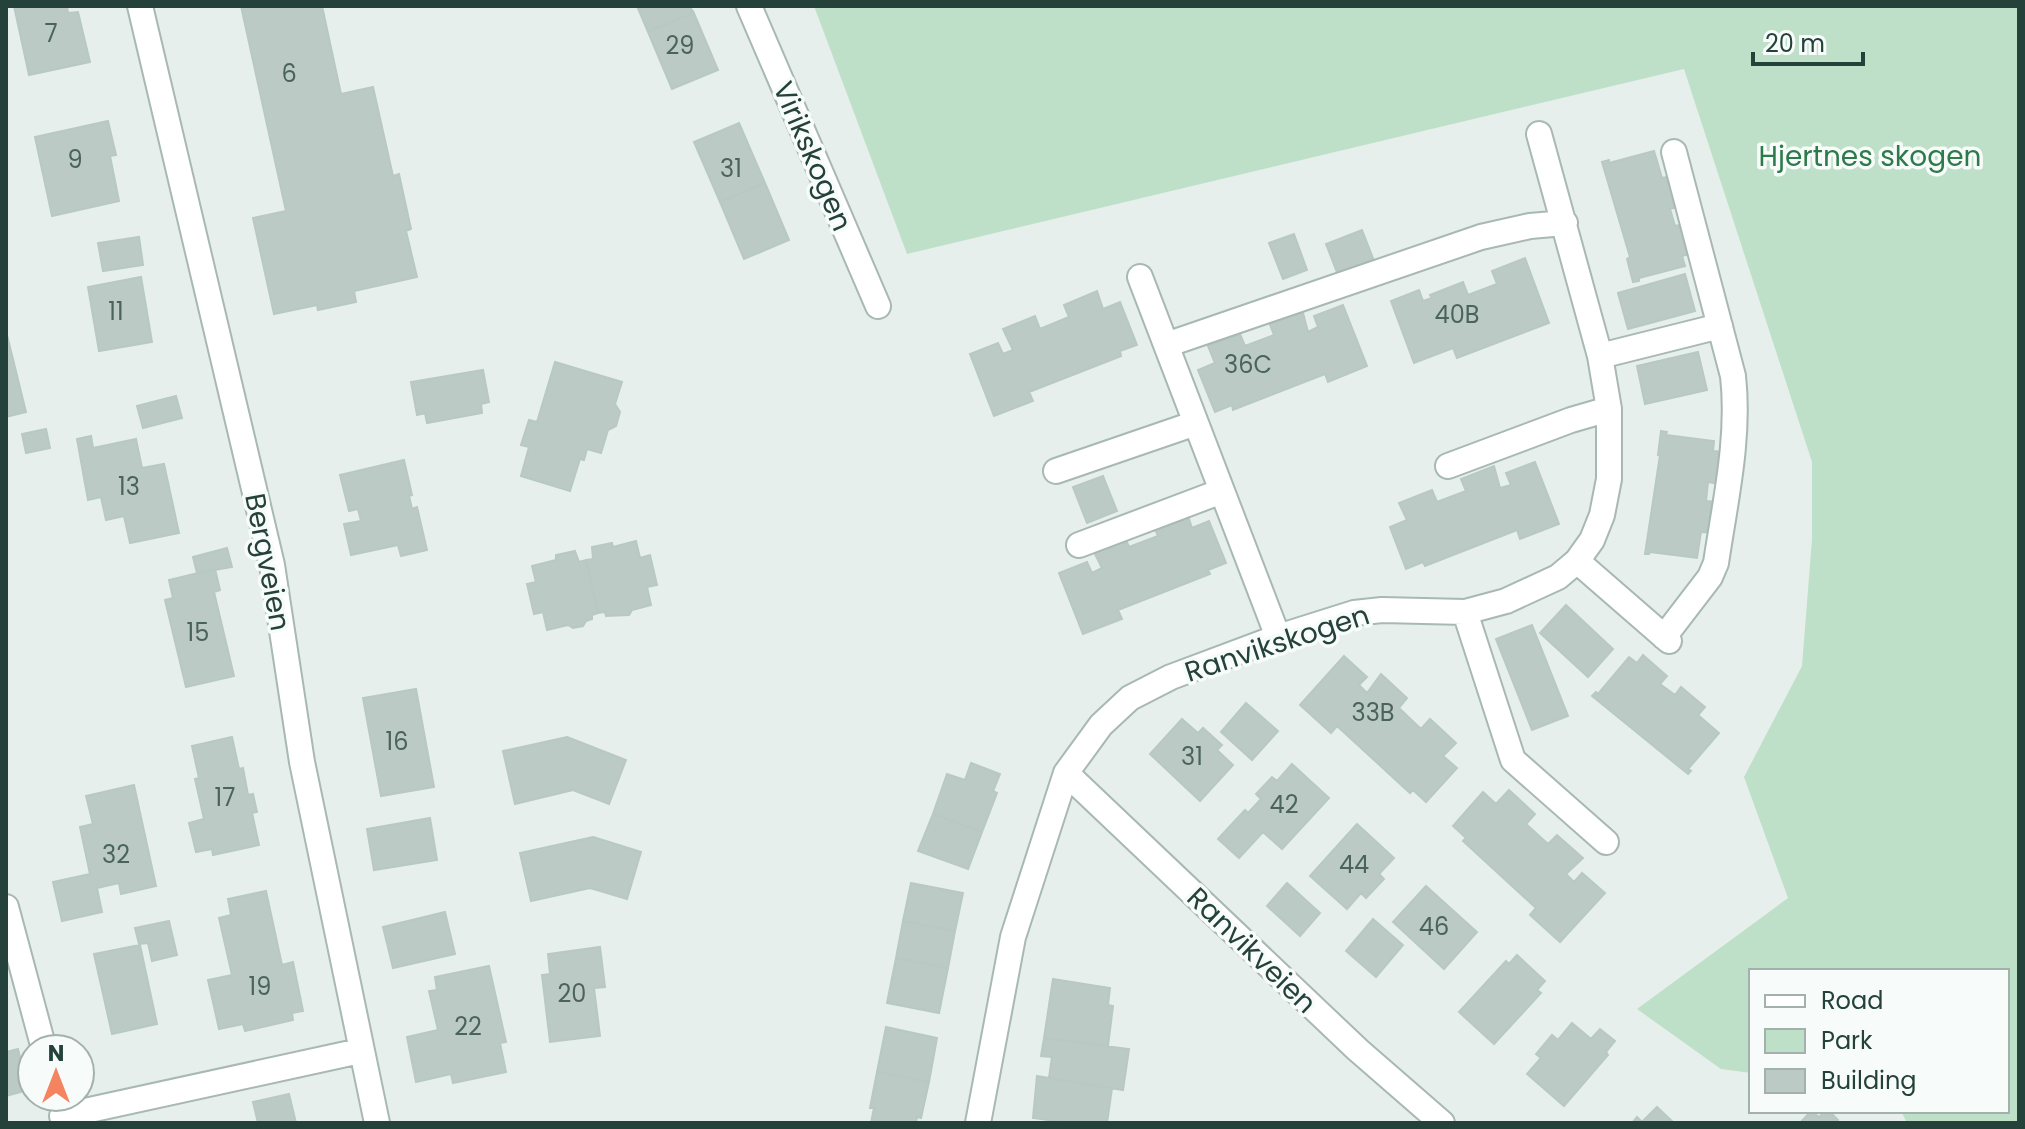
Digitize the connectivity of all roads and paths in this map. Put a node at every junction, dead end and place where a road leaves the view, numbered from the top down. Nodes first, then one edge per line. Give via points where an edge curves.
1 (140, 6) edge
2 (749, 6) edge
3 (1539, 134) dead end
4 (1674, 152) dead end
5 (1565, 223) junction
6 (1140, 277) dead end
7 (878, 306) dead end
8 (1720, 326) junction
9 (1166, 345) junction
10 (1600, 356) junction
11 (1609, 409) junction
12 (1196, 423) junction
13 (1448, 466) dead end
14 (1056, 471) dead end
15 (1222, 491) junction
16 (1079, 545) dead end
17 (1577, 561) junction
18 (1465, 612) junction
19 (1278, 637) junction
20 (1066, 773) junction
21 (1606, 842) dead end
22 (6, 907) edge
23 (40, 1033) edge
24 (360, 1051) junction
25 (96, 1105) edge
26 (377, 1123) edge
27 (978, 1123) edge
28 (1442, 1123) edge

1 - 24 street, Bergveien via 272,565 302,762
2 - 7 street, Virikskogen
3 - 5 street, Ranvikskogen
4 - 8 street
5 - 9 street via 1481,237
5 - 10 street, Ranvikskogen
6 - 9 street
8 - 10 street
8 - 17 street via 1736,401 1710,577 1667,639
9 - 12 street
10 - 11 street, Ranvikskogen
11 - 13 street
11 - 17 street, Ranvikskogen via 1609,479 1602,515
12 - 14 street
12 - 15 street
15 - 16 street
15 - 19 street
17 - 18 street, Ranvikskogen via 1558,577 1506,601
18 - 19 street, Ranvikskogen via 1354,613
18 - 21 street via 1513,760
19 - 20 street, Ranvikskogen via 1130,698 1101,725
20 - 27 street, Ranvikskogen via 1013,937
20 - 28 street, Ranvikveien
22 - 23 street
24 - 25 street
24 - 26 street, Bergveien

